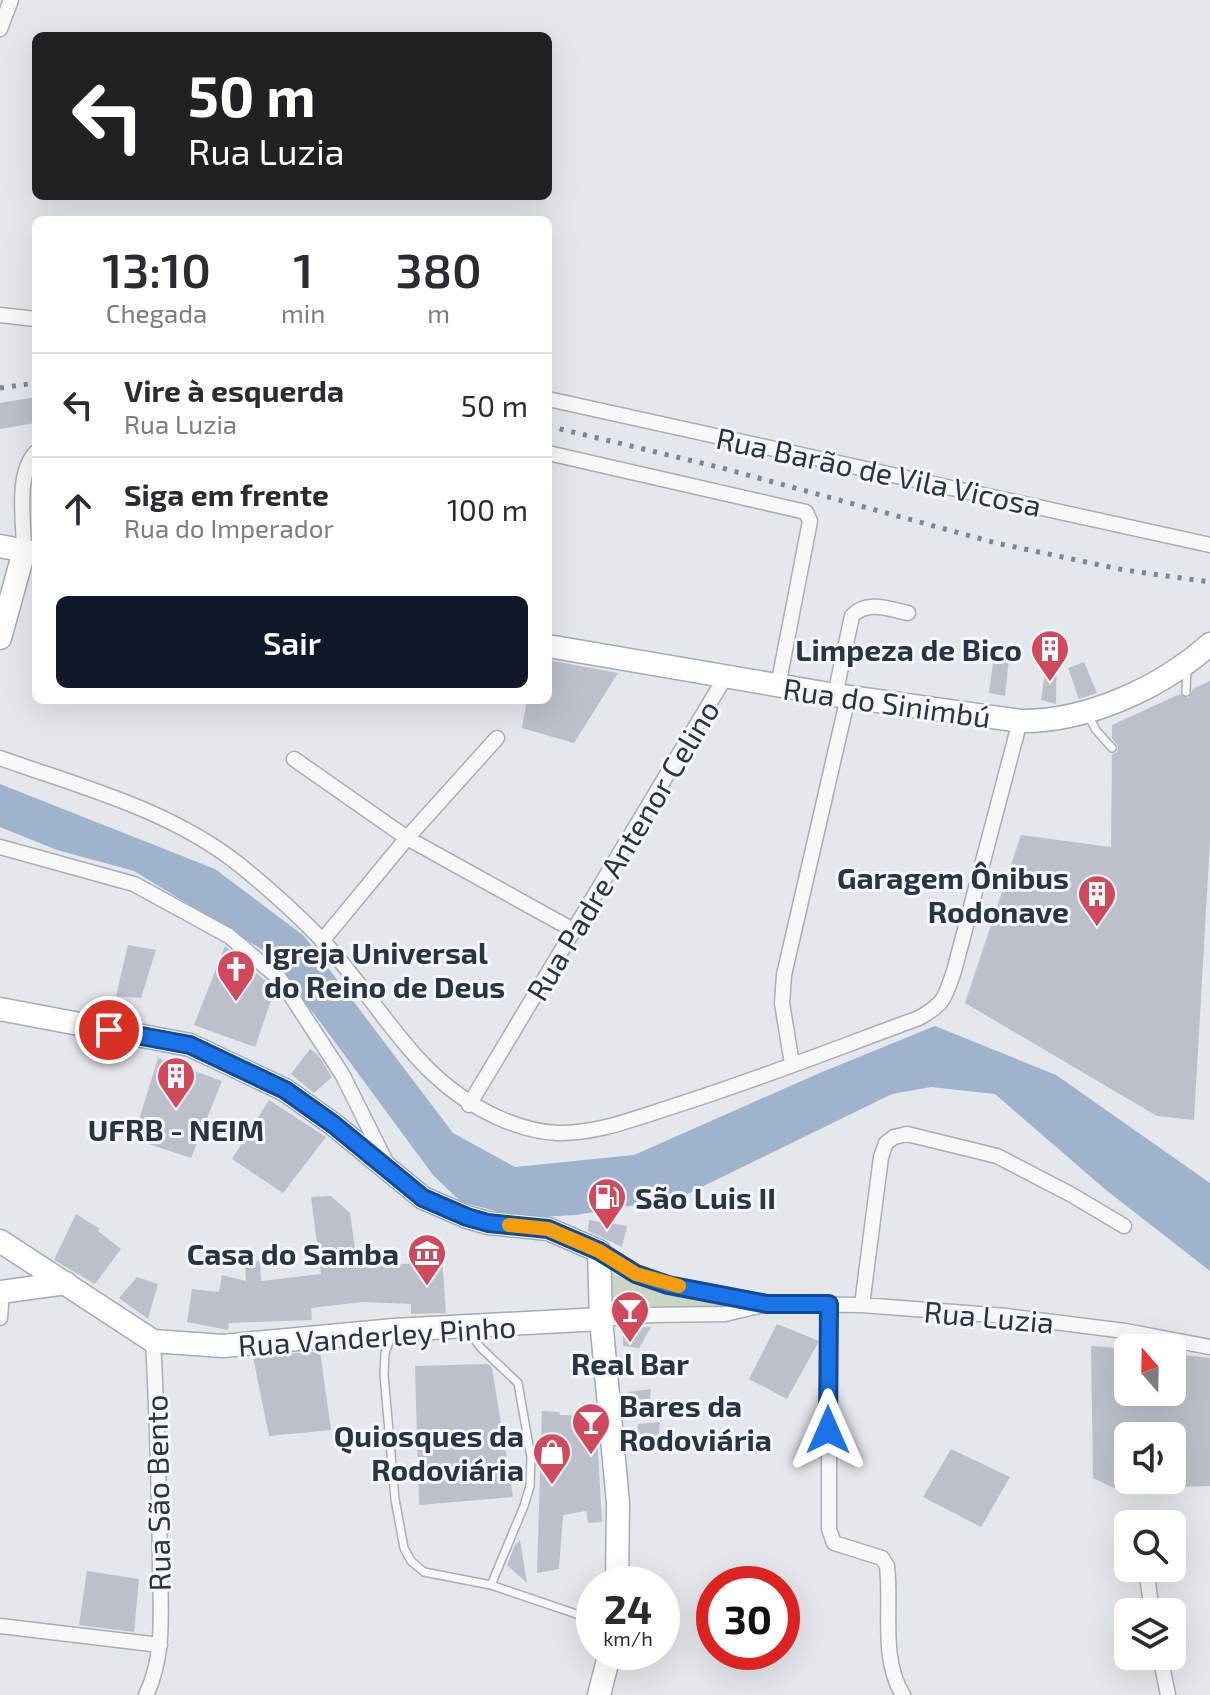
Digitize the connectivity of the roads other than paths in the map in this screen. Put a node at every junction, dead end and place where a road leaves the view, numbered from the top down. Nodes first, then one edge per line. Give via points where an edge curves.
1 (11, 0) edge
2 (0, 29) edge
3 (0, 315) edge
4 (32, 319) edge
5 (552, 400) edge
6 (552, 454) edge
7 (32, 458) edge
8 (1210, 545) edge
9 (0, 546) edge
10 (30, 552) edge
11 (908, 613) dead end
12 (0, 638) edge
13 (1210, 644) edge
14 (552, 647) edge
15 (1187, 665) junction
16 (726, 676) junction
17 (778, 686) junction
18 (1186, 692) dead end
19 (842, 696) junction
20 (1086, 712) junction
21 (1020, 721) junction
22 (497, 738) dead end
23 (1112, 748) dead end
24 (0, 758) edge
25 (294, 759) dead end
26 (407, 838) junction
27 (0, 847) edge
28 (575, 931) junction
29 (322, 941) junction
30 (0, 1009) edge
31 (792, 1064) junction
32 (469, 1105) junction
33 (391, 1171) junction
34 (1124, 1226) dead end
35 (0, 1241) edge
36 (599, 1251) junction
37 (66, 1283) junction
38 (1, 1292) edge
39 (767, 1304) junction
40 (829, 1304) junction
41 (862, 1305) junction
42 (0, 1318) edge
43 (601, 1319) junction
44 (466, 1327) junction
45 (394, 1330) junction
46 (153, 1341) junction
47 (1210, 1347) edge
48 (617, 1566) edge
49 (491, 1585) junction
50 (576, 1614) edge
51 (0, 1626) edge
52 (160, 1645) junction
53 (605, 1670) edge
54 (1163, 1670) edge
55 (146, 1695) edge
56 (599, 1695) edge
57 (903, 1695) edge
58 (1168, 1695) edge

1 - 2 street
3 - 4 street
5 - 8 street, Rua Barão de Vila Vicosa
6 - 17 street via 806,512 810,521
7 - 10 street via 24,481
9 - 10 main road
10 - 12 main road
11 - 19 street via 869,606 852,616
13 - 15 main road, Rua do Sinimbú
14 - 16 main road, Rua do Sinimbú
15 - 18 lane
15 - 20 main road, Rua do Sinimbú
16 - 17 main road, Rua do Sinimbú
16 - 28 street, Rua Padre Antenor Celino
17 - 19 main road, Rua do Sinimbú
19 - 21 main road, Rua do Sinimbú
19 - 31 street via 784,975 782,1003
20 - 21 main road, Rua do Sinimbú
20 - 23 lane
21 - 31 street via 954,971 937,1008
22 - 26 street
24 - 29 street via 170,819 234,861
25 - 26 street
26 - 28 street
26 - 29 street
27 - 33 street via 134,884 229,936 280,979 342,1074
28 - 32 street, Rua Padre Antenor Celino
29 - 32 street via 418,1061
30 - 33 main road via 190,1045 285,1090
31 - 32 street via 582,1132 534,1130
33 - 36 main road via 423,1198 467,1217 548,1229
34 - 41 street via 997,1156 907,1134 894,1137 881,1157
35 - 37 main road
36 - 39 street, Rua Luzia via 636,1274 668,1285
36 - 43 main road
37 - 38 main road
37 - 46 main road
38 - 42 street
39 - 40 street, Rua Luzia
39 - 43 street, Rua Luzia via 725,1314
40 - 41 street, Rua Luzia
40 - 57 street via 829,1529 834,1543 882,1558 887,1566 890,1663
41 - 47 street, Rua Luzia via 1006,1316
43 - 44 main road, Rua Vanderley Pinho
43 - 48 main road via 618,1503
44 - 45 main road, Rua Vanderley Pinho
44 - 49 lane via 518,1383 531,1457 524,1506
45 - 46 main road, Rua Vanderley Pinho via 223,1346
45 - 49 lane via 384,1375 404,1548 424,1572
46 - 52 street, Rua São Bento
49 - 50 lane
51 - 52 street
52 - 55 street, Rua São Bento
53 - 56 main road
54 - 58 street

